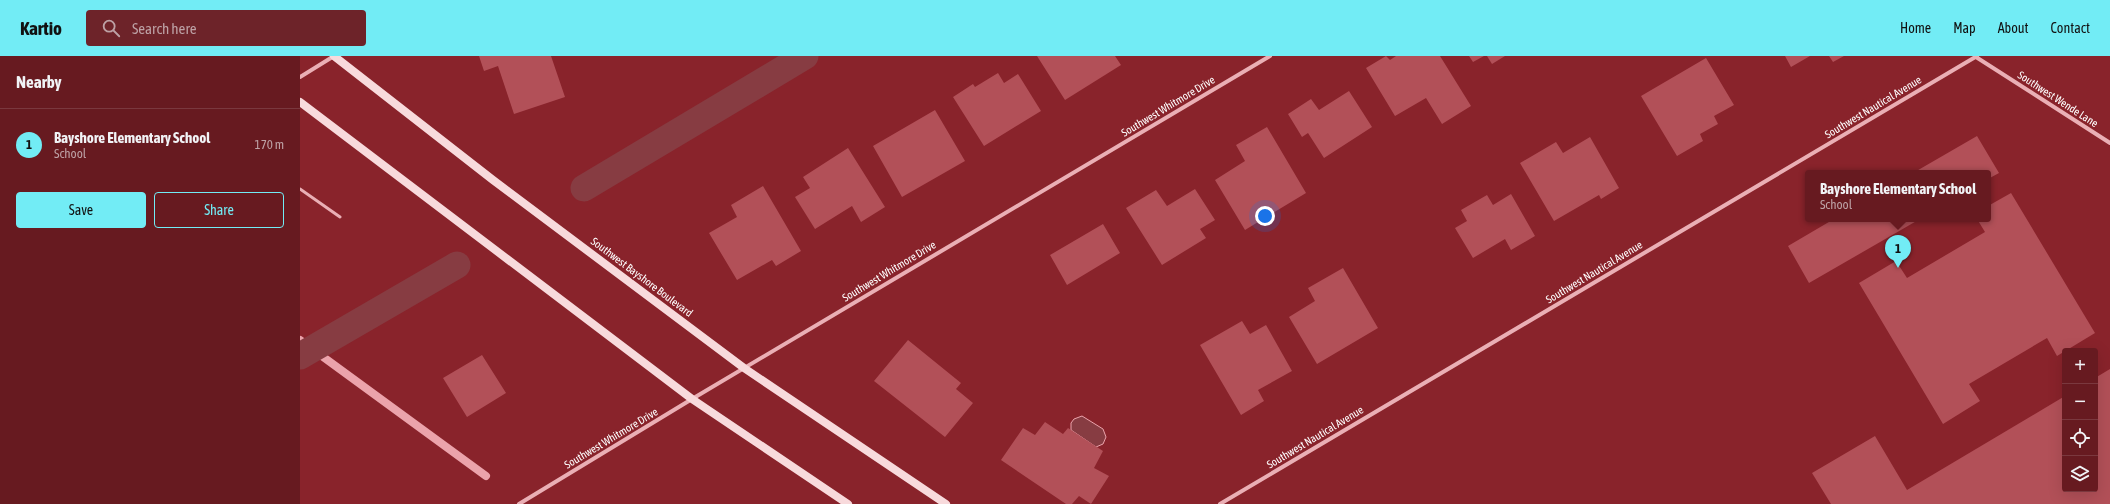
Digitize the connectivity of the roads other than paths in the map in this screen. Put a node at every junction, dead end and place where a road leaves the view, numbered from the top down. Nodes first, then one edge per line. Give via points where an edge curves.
1 (334, 56) edge
2 (1270, 56) edge
3 (1976, 56) edge
4 (300, 78) edge
5 (300, 102) edge
6 (2110, 143) edge
7 (300, 188) edge
8 (340, 217) dead end
9 (744, 368) junction
10 (692, 399) junction
11 (519, 504) edge
12 (848, 504) edge
13 (946, 504) edge
14 (1220, 504) edge

1 - 4 street
1 - 9 main road, Southwest Bayshore Boulevard
2 - 9 street, Southwest Whitmore Drive
3 - 6 street, Southwest Wende Lane
3 - 14 street, Southwest Nautical Avenue
5 - 10 main road
7 - 8 lane
9 - 10 street, Southwest Whitmore Drive
9 - 13 main road, Southwest Bayshore Boulevard
10 - 11 street, Southwest Whitmore Drive
10 - 12 main road

